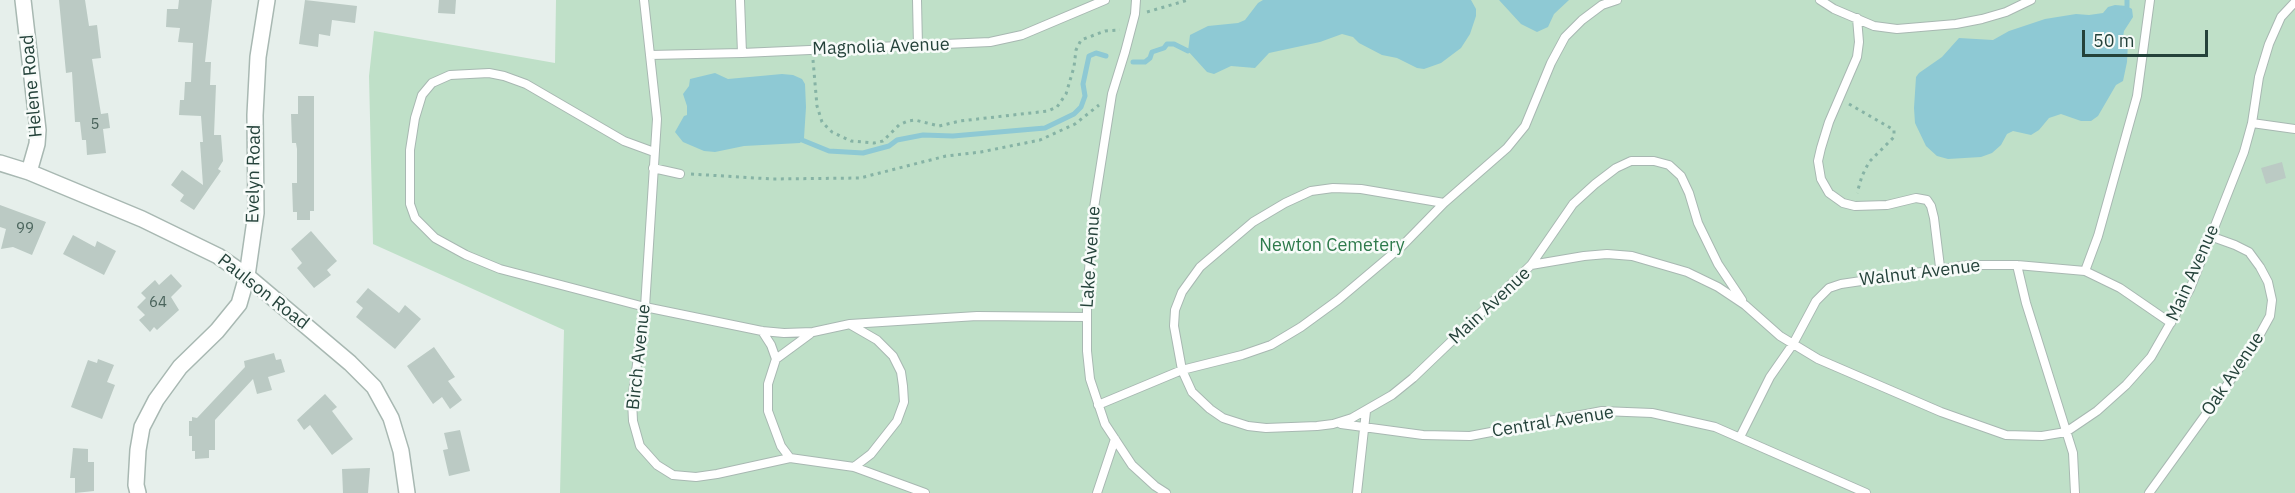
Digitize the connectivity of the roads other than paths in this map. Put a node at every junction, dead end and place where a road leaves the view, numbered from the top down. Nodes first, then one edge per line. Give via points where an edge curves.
1 (24, 0) edge
2 (267, 0) edge
3 (644, 0) edge
4 (740, 0) edge
5 (917, 0) edge
6 (1105, 0) edge
7 (1136, 0) edge
8 (1617, 0) edge
9 (1820, 0) edge
10 (2031, 0) edge
11 (2150, 0) edge
12 (2295, 2) edge
13 (1857, 18) junction
14 (918, 46) junction
15 (742, 53) junction
16 (650, 55) junction
17 (2252, 123) junction
18 (2295, 129) edge
19 (654, 152) junction
20 (0, 163) edge
21 (653, 168) junction
22 (30, 172) junction
23 (680, 174) road end
24 (1444, 203) junction
25 (2210, 236) junction
26 (1531, 265) junction
27 (2017, 265) junction
28 (1940, 267) junction
29 (2085, 271) junction
30 (247, 276) junction
31 (1745, 305) junction
32 (645, 307) junction
33 (1087, 317) junction
34 (2171, 323) junction
35 (850, 324) junction
36 (762, 331) junction
37 (813, 332) junction
38 (1793, 344) junction
39 (776, 359) junction
40 (1182, 370) junction
41 (1098, 405) junction
42 (1366, 411) junction
43 (1333, 424) junction
44 (1365, 426) junction
45 (2066, 432) junction
46 (1740, 437) junction
47 (1115, 439) junction
48 (790, 458) junction
49 (854, 466) junction
50 (138, 493) edge
51 (407, 493) edge
52 (925, 493) edge
53 (1097, 493) edge
54 (1166, 493) edge
55 (1357, 493) edge
56 (1866, 493) edge
57 (2074, 493) edge
58 (2149, 493) edge

1 - 22 street, Helene Road via 38,129
2 - 30 street, Evelyn Road via 258,57 256,213
3 - 16 lane, Birch Avenue
4 - 15 lane
5 - 14 lane
6 - 14 lane, Magnolia Avenue via 1022,35 990,42
7 - 33 lane, Lake Avenue via 1112,94 1094,208
8 - 24 lane via 1602,5 1566,37 1525,126 1507,148
9 - 13 lane
10 - 13 lane via 2006,12 1956,24 1897,29 1874,26
11 - 29 lane via 2137,96
12 - 17 lane, Main Avenue via 2281,17 2269,44
13 - 28 lane via 1857,57 1821,148 1821,179 1829,193 1855,206 1927,200 1934,218
14 - 15 lane, Magnolia Avenue
15 - 16 lane, Magnolia Avenue
16 - 19 lane, Birch Avenue via 657,120
17 - 18 lane
17 - 25 lane, Main Avenue
19 - 21 lane, Birch Avenue
19 - 32 lane via 624,141 526,84 489,74 450,75 432,83 422,95 410,150 410,204 415,218 435,238 500,269
20 - 22 street, Paulson Road
21 - 23 lane
21 - 32 lane, Birch Avenue
22 - 30 street, Paulson Road via 142,219 218,256
24 - 40 lane via 1402,246 1301,327 1270,345
24 - 40 lane, Main Avenue via 1333,188 1311,191 1285,202 1253,222 1200,267 1182,292 1174,326
25 - 34 lane, Main Avenue via 2190,289
25 - 58 lane, Oak Avenue via 2249,252 2268,282 2270,316 2248,356
26 - 31 lane, Main Avenue via 1584,255 1632,256 1687,272
26 - 31 lane via 1573,204 1595,184 1631,161 1654,161 1669,165 1681,176 1718,264
26 - 42 lane, Main Avenue via 1413,378
27 - 28 lane, Walnut Avenue
27 - 29 lane, Walnut Avenue
27 - 45 lane
28 - 38 lane, Walnut Avenue via 1829,288 1816,301
29 - 34 lane, Walnut Avenue via 2120,288
30 - 50 street, Evelyn Road via 239,304 180,367 142,427
30 - 51 street, Paulson Road via 374,387 391,418
31 - 38 lane, Main Avenue
32 - 36 lane
32 - 48 lane, Birch Avenue via 632,400 633,421 640,446 657,465 673,476 696,477
33 - 35 lane via 977,316
33 - 41 lane, Lake Avenue via 1089,370
34 - 45 lane, Main Avenue via 2151,357 2126,385
35 - 37 lane
35 - 49 lane via 877,340 893,356 901,372 904,402 897,421 871,454
36 - 37 lane
36 - 39 lane
37 - 39 lane
38 - 45 lane, Main Avenue via 1818,359 1984,428 2025,436
38 - 46 lane, Walnut Avenue via 1770,377
39 - 48 lane via 768,384 768,411 781,446
40 - 41 lane
40 - 43 lane, Main Avenue via 1192,392 1223,418 1266,428
41 - 47 lane, Lake Avenue
42 - 43 lane, Main Avenue
42 - 44 lane
43 - 44 lane, Central Avenue
44 - 46 lane, Central Avenue via 1423,435 1470,436 1602,411 1625,411 1691,420
44 - 55 lane
45 - 57 lane via 2073,453
46 - 56 lane, Central Avenue
47 - 53 lane
47 - 54 lane, Lake Avenue via 1132,465
48 - 49 lane, Birch Avenue
49 - 52 lane, Birch Avenue

